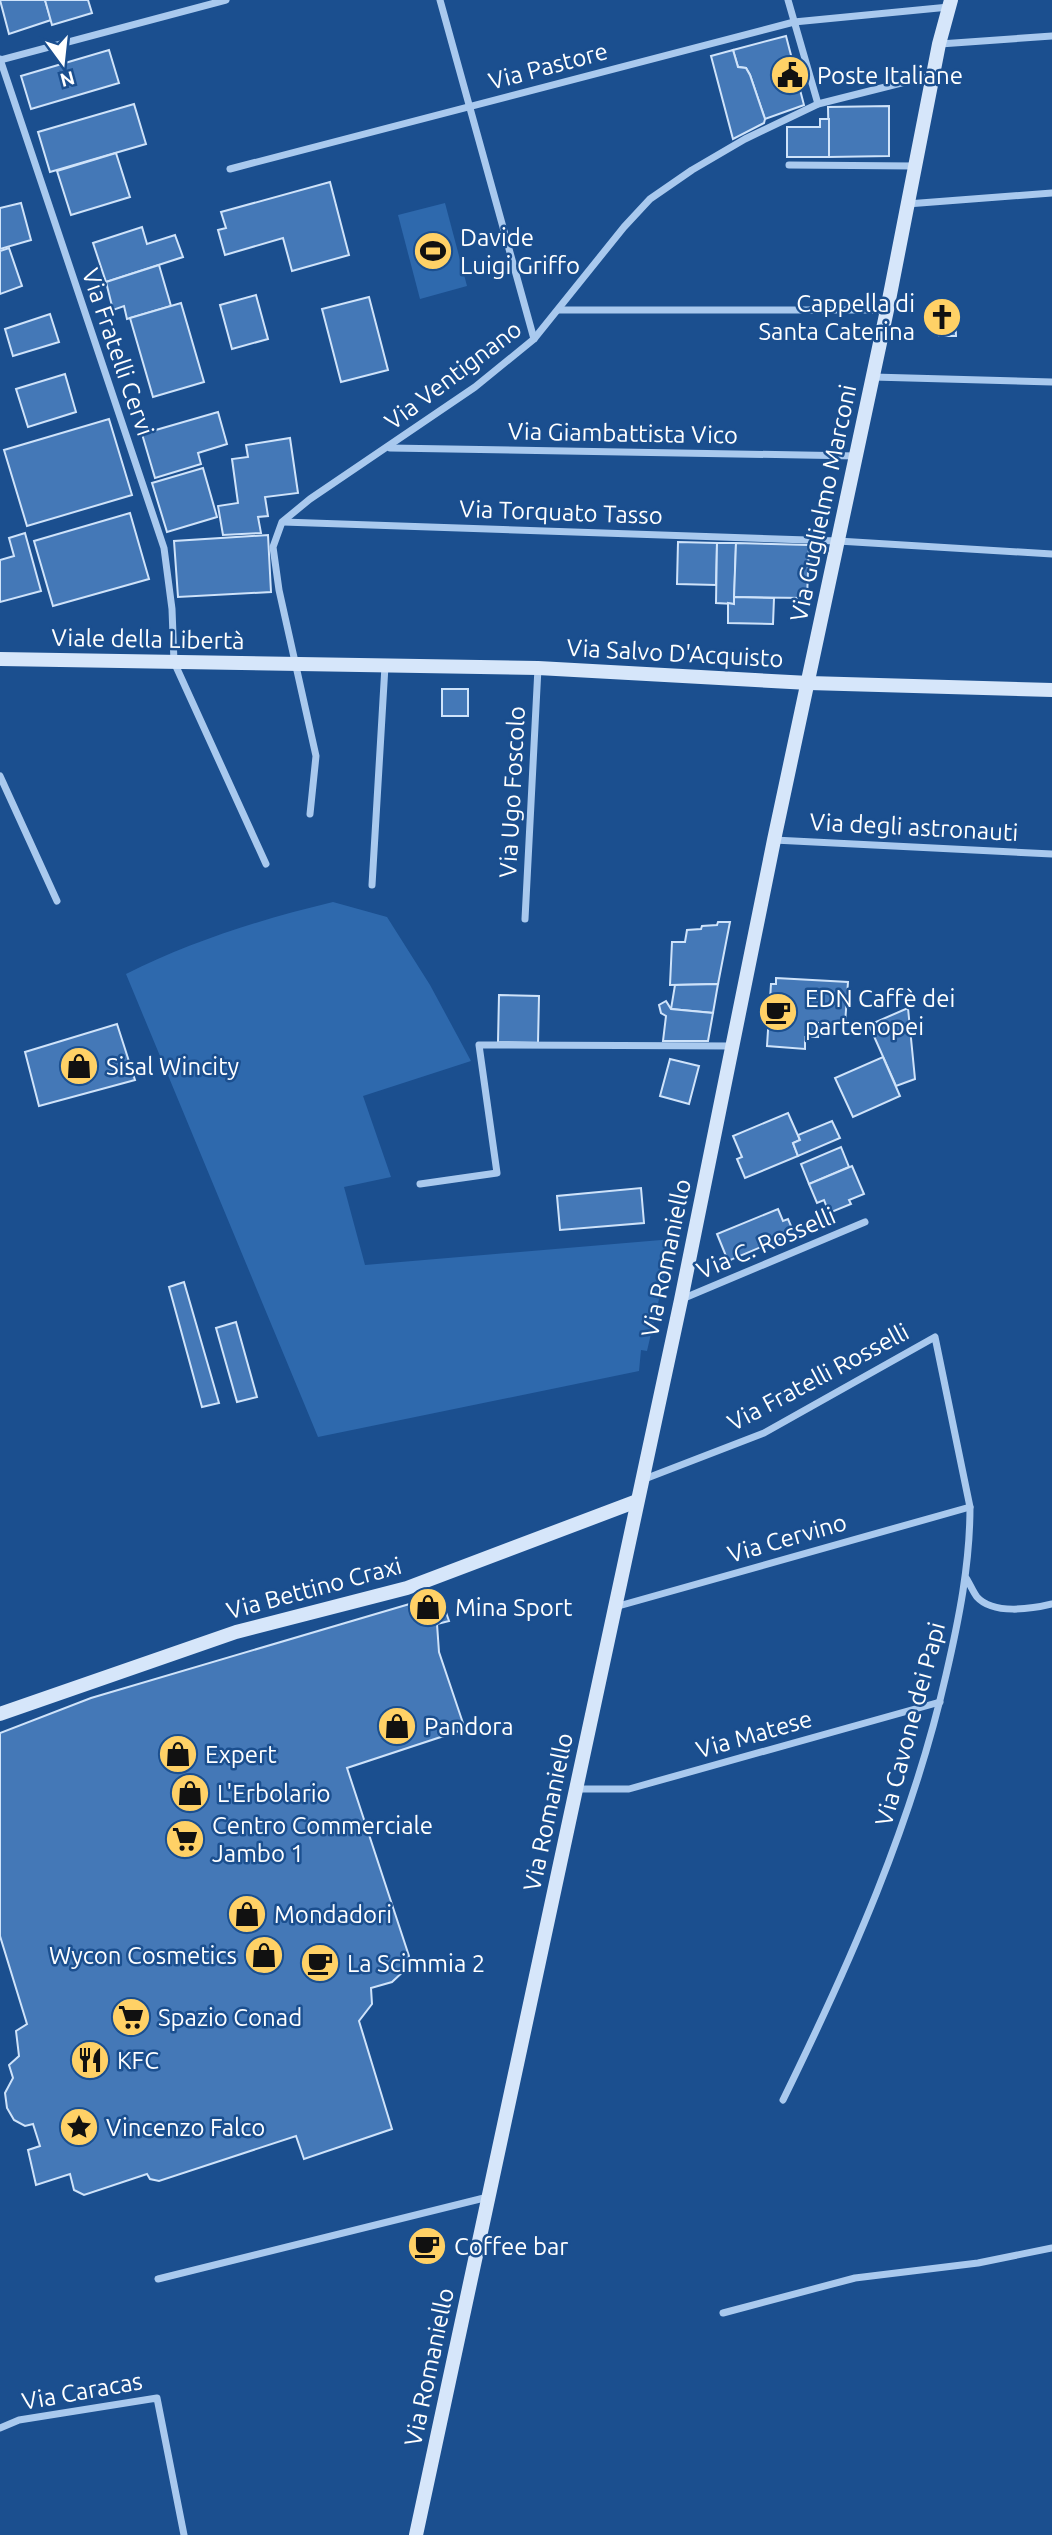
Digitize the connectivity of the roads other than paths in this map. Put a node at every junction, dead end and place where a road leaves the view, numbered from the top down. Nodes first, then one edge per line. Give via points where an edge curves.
1 (226, 0) edge
2 (440, 0) edge
3 (788, 0) edge
4 (950, 4) edge
5 (794, 22) junction
6 (1052, 36) edge
7 (939, 44) junction
8 (0, 60) edge
9 (933, 75) junction
10 (818, 104) junction
11 (468, 107) junction
12 (789, 165) dead end
13 (915, 166) junction
14 (230, 169) dead end
15 (1052, 193) edge
16 (907, 204) junction
17 (559, 310) junction
18 (887, 310) junction
19 (534, 339) junction
20 (873, 377) junction
21 (1052, 382) edge
22 (389, 448) junction
23 (857, 456) junction
24 (282, 522) junction
25 (838, 541) junction
26 (1052, 554) edge
27 (0, 659) edge
28 (174, 662) junction
29 (296, 664) junction
30 (385, 665) junction
31 (538, 668) junction
32 (809, 683) junction
33 (1052, 690) edge
34 (0, 776) edge
35 (310, 814) dead end
36 (774, 840) junction
37 (1052, 854) edge
38 (266, 864) dead end
39 (372, 885) dead end
40 (57, 901) dead end
41 (525, 919) dead end
42 (732, 1046) junction
43 (721, 1098) joint
44 (419, 1184) dead end
45 (866, 1222) dead end
46 (681, 1300) junction
47 (935, 1337) joint
48 (641, 1480) junction
49 (637, 1501) junction
50 (970, 1507) junction
51 (966, 1578) junction
52 (1052, 1604) edge
53 (614, 1607) junction
54 (940, 1702) junction
55 (0, 1714) edge
56 (576, 1789) junction
57 (783, 2100) dead end
58 (489, 2196) junction
59 (1052, 2248) edge
60 (158, 2279) dead end
61 (723, 2313) dead end
62 (0, 2428) edge
63 (184, 2535) edge
64 (416, 2535) edge

1 - 8 street
2 - 11 street
3 - 5 street
4 - 5 street, Via Pastore
4 - 7 street, Via Guglielmo Marconi
5 - 10 street
5 - 11 street, Via Pastore
6 - 7 street
7 - 9 street, Via Guglielmo Marconi
8 - 28 street, Via Fratelli Cervi via 164,548
9 - 10 street, Via Ventignano
9 - 13 street, Via Guglielmo Marconi
10 - 17 street, Via Ventignano via 745,139 650,199
11 - 14 street, Via Pastore
11 - 19 street
12 - 13 street
13 - 16 street, Via Guglielmo Marconi
15 - 16 street
16 - 18 street, Via Guglielmo Marconi
17 - 18 street
17 - 19 street, Via Ventignano
18 - 20 street, Via Guglielmo Marconi
19 - 22 street, Via Ventignano
20 - 21 street
20 - 23 street, Via Guglielmo Marconi
22 - 23 street, Via Giambattista Vico
22 - 24 street, Via Ventignano
23 - 25 street, Via Guglielmo Marconi
24 - 25 street, Via Torquato Tasso
24 - 29 street via 273,547
25 - 26 street, Via Torquato Tasso
25 - 32 street, Via Guglielmo Marconi
27 - 28 street, Viale della Libertà
28 - 29 street, Viale della Libertà
28 - 38 street
29 - 30 street, Via Salvo D'Acquisto
29 - 35 street via 316,756
30 - 31 street, Via Salvo D'Acquisto
30 - 39 street
31 - 32 street, Via Salvo D'Acquisto
31 - 41 street, Via Ugo Foscolo
32 - 33 street, Via Salvo D'Acquisto
32 - 36 street, Via Guglielmo Marconi
34 - 40 street
36 - 37 street, Via degli astronauti
36 - 42 street, Via Guglielmo Marconi
42 - 43 street, Via Guglielmo Marconi
42 - 44 street via 479,1045 497,1173
43 - 46 street, Via Romaniello
45 - 46 street, Via C. Rosselli
46 - 48 street, Via Romaniello
47 - 48 street, Via Fratelli Rosselli via 764,1433
47 - 50 street, Via Cavone dei Papi
48 - 49 street, Via Romaniello
49 - 53 street, Via Romaniello
49 - 55 street, Via Bettino Craxi via 407,1588 236,1632
50 - 51 street, Via Cavone dei Papi
50 - 53 street, Via Cervino
51 - 52 street via 979,1599 1000,1608
51 - 54 street, Via Cavone dei Papi
53 - 56 street, Via Romaniello
54 - 56 street, Via Matese via 629,1789
54 - 57 street, Via Cavone dei Papi via 880,1891
56 - 58 street, Via Romaniello
58 - 60 street
58 - 64 street, Via Romaniello
59 - 61 street via 978,2263 855,2278
62 - 63 street, Via Caracas via 19,2420 157,2398

